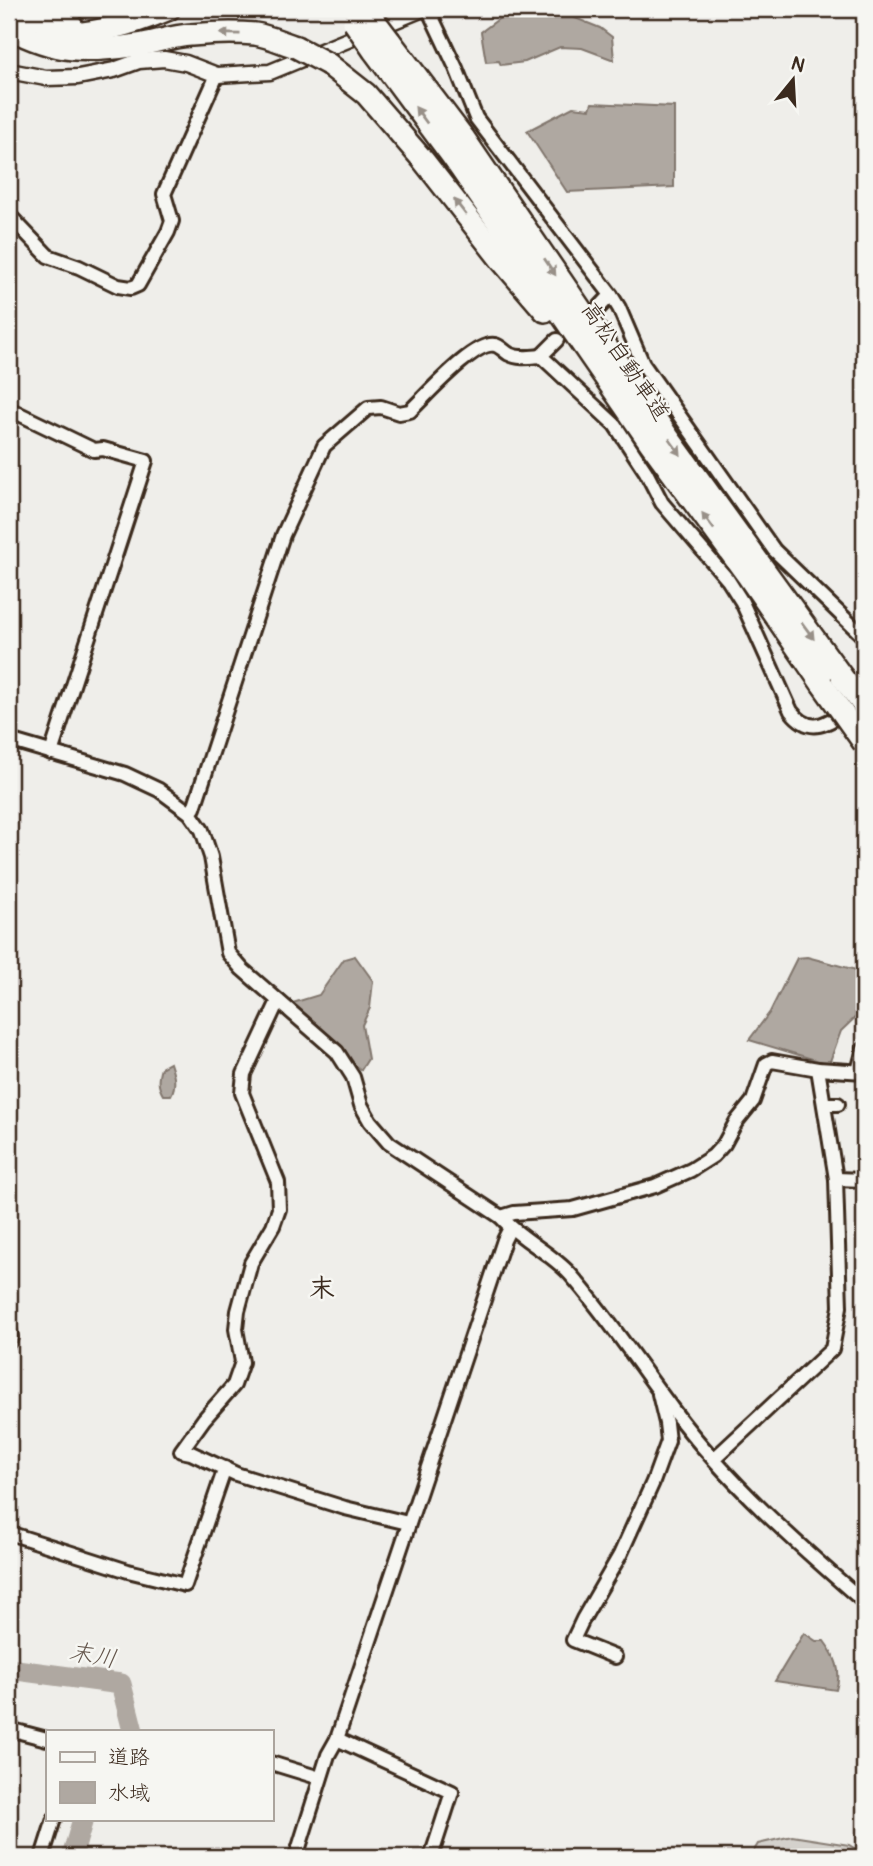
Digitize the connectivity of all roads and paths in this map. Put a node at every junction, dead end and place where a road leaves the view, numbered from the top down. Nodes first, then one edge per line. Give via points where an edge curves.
1 (10, 9) edge
2 (20, 9) edge
3 (63, 9) edge
4 (139, 9) edge
5 (169, 9) edge
6 (426, 9) edge
7 (363, 12) edge
8 (9, 27) edge
9 (389, 43) junction
10 (9, 71) edge
11 (217, 75) junction
12 (9, 215) edge
13 (518, 252) junction
14 (611, 295) junction
15 (553, 298) junction
16 (594, 312) dead end
17 (557, 340) dead end
18 (541, 356) junction
19 (9, 409) edge
20 (864, 637) edge
21 (864, 700) edge
22 (864, 706) edge
23 (9, 740) edge
24 (864, 743) edge
25 (51, 753) junction
26 (190, 813) junction
27 (278, 1001) junction
28 (864, 1049) edge
29 (818, 1069) junction
30 (861, 1071) edge
31 (824, 1104) junction
32 (838, 1104) dead end
33 (836, 1179) junction
34 (864, 1180) edge
35 (501, 1217) junction
36 (510, 1228) junction
37 (9, 1328) edge
38 (9, 1342) edge
39 (658, 1387) junction
40 (714, 1459) junction
41 (225, 1468) junction
42 (408, 1523) junction
43 (9, 1533) edge
44 (864, 1602) edge
45 (615, 1657) dead end
46 (9, 1729) edge
47 (46, 1739) edge
48 (337, 1739) junction
49 (273, 1764) edge
50 (320, 1778) junction
51 (54, 1820) edge
52 (42, 1857) edge
53 (296, 1857) edge
54 (431, 1857) edge

1 - 4 highway via 61,24
2 - 3 highway
5 - 8 highway via 99,33 42,35
6 - 11 street via 270,72
6 - 14 street via 476,118
7 - 9 highway, 高松自動車道, bridge
7 - 9 highway
13 -> 8 highway, bridge via 423,160 366,94 328,64 296,47 257,34 223,33 89,50 58,48
13 -> 9 highway, 高松自動車道
9 - 13 highway, 高松自動車道 via 463,137
10 - 11 street via 46,78 78,77 164,59
11 - 12 street via 164,194 172,221 168,232 138,285 118,286 48,256
13 - 15 highway
13 -> 15 highway, 高松自動車道
14 - 16 street
14 - 20 street via 643,364 774,550
15 -> 22 highway, 高松自動車道, bridge via 668,437
24 -> 15 highway, 高松自動車道, bridge
17 - 18 street
18 - 21 street via 615,425 662,503 728,580 801,723 828,723
18 - 26 street via 512,356 496,345 482,345 410,411 368,408 324,446 283,535
19 - 25 street via 94,450 146,461
23 - 25 street
25 - 26 street via 125,774 159,790
26 - 27 street via 202,830 211,857 228,953
27 - 35 street via 343,1060 370,1121 388,1143
27 - 41 street via 244,1074 242,1093 278,1182 279,1209 251,1263 238,1311 242,1362 234,1385 181,1451
28 - 30 street
29 - 30 street
29 - 31 street
29 - 35 street via 772,1061 766,1064 753,1101 724,1144 683,1174 573,1209
31 - 32 street
31 - 33 street
33 - 34 street
33 - 40 street via 840,1307 832,1349
35 - 36 street
36 - 39 street via 568,1272
36 - 42 street
37 - 38 street
39 - 40 street
39 - 45 street via 668,1441 620,1555 573,1640
40 - 44 street via 772,1520
41 - 42 street via 345,1508
41 - 43 street via 185,1585
42 - 48 street
46 - 47 street
48 - 50 street
48 - 54 street via 452,1792
49 - 50 street
50 - 53 street
51 - 52 street

